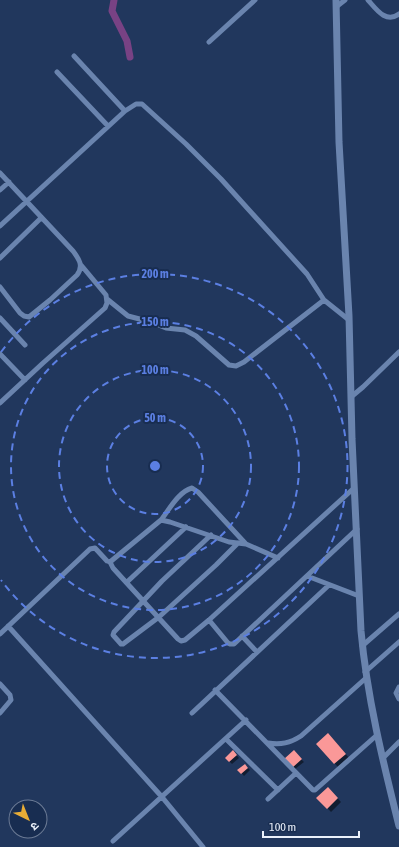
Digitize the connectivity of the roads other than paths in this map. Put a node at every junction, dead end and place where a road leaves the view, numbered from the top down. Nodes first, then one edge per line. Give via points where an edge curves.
1 (255, 0) edge
2 (345, 0) edge
3 (368, 0) edge
4 (336, 4) edge
5 (399, 14) edge
6 (209, 42) dead end
7 (74, 56) dead end
8 (57, 72) dead end
9 (125, 111) junction
10 (108, 126) junction
11 (0, 173) edge
12 (9, 182) junction
13 (0, 190) edge
14 (27, 201) junction
15 (41, 218) junction
16 (0, 226) edge
17 (0, 258) edge
18 (81, 265) junction
19 (0, 287) edge
20 (107, 299) junction
21 (324, 300) junction
22 (0, 318) edge
23 (349, 320) junction
24 (25, 345) dead end
25 (399, 352) edge
26 (0, 354) edge
27 (25, 380) junction
28 (351, 397) junction
29 (0, 403) edge
30 (354, 488) junction
31 (161, 520) junction
32 (186, 527) junction
33 (357, 529) junction
34 (211, 536) junction
35 (238, 543) junction
36 (246, 544) junction
37 (278, 558) junction
38 (110, 562) junction
39 (307, 576) junction
40 (126, 582) junction
41 (329, 585) junction
42 (359, 596) junction
43 (144, 601) junction
44 (399, 614) edge
45 (159, 617) junction
46 (209, 620) junction
47 (8, 626) junction
48 (0, 634) edge
49 (242, 636) junction
50 (399, 642) edge
51 (362, 646) junction
52 (257, 652) junction
53 (366, 675) junction
54 (0, 684) edge
55 (399, 687) edge
56 (216, 690) junction
57 (399, 699) edge
58 (0, 713) edge
59 (192, 713) dead end
60 (246, 720) junction
61 (377, 735) junction
62 (226, 738) junction
63 (268, 742) junction
64 (399, 742) edge
65 (382, 758) junction
66 (296, 773) junction
67 (278, 790) junction
68 (162, 797) junction
69 (268, 799) dead end
70 (399, 826) edge
71 (113, 841) dead end
72 (203, 847) edge

1 - 6 street
2 - 4 street
3 - 5 street via 386,17 391,18
4 - 23 street via 339,142
7 - 9 street
8 - 10 street
9 - 10 street
9 - 21 street via 136,104 142,104 186,144 306,274
10 - 14 street
11 - 12 street
12 - 13 street
12 - 14 street
14 - 15 street
14 - 16 street
15 - 17 street
15 - 18 street via 73,251
18 - 19 street via 77,275 29,317 20,313
18 - 20 street
20 - 21 street via 128,316 166,328 185,330 196,336 229,365 236,366
20 - 27 street via 101,313
21 - 23 street
22 - 24 street
23 - 28 street
25 - 28 street
26 - 27 street
27 - 29 street
28 - 30 street
30 - 33 street
30 - 37 street
31 - 32 street
31 - 36 street via 179,497 187,489 192,488
31 - 38 street
32 - 34 street
32 - 40 street
33 - 39 street
33 - 42 street
34 - 35 street
34 - 43 street
35 - 36 street
35 - 45 street
36 - 37 street
37 - 46 street
38 - 40 street
38 - 47 street via 95,548 90,549
39 - 41 street
39 - 49 street
40 - 43 street
41 - 42 street
41 - 52 street
42 - 51 street
43 - 45 street
43 - 45 street via 114,632 113,635 118,641 124,644
44 - 51 street
45 - 46 street via 178,639 183,641
46 - 49 street via 230,644 234,644
47 - 48 street
47 - 68 street
49 - 52 street
50 - 53 street
51 - 53 street
52 - 56 street
53 - 61 street
53 - 63 street via 301,736 284,744
54 - 58 street via 12,700
55 - 57 street via 396,692
56 - 59 street
56 - 60 street
60 - 62 street
60 - 63 street
61 - 65 street
61 - 66 street via 315,790
62 - 67 street
62 - 68 street
63 - 66 street
64 - 65 street
65 - 70 street
66 - 67 street
67 - 69 street
68 - 71 street
68 - 72 street

